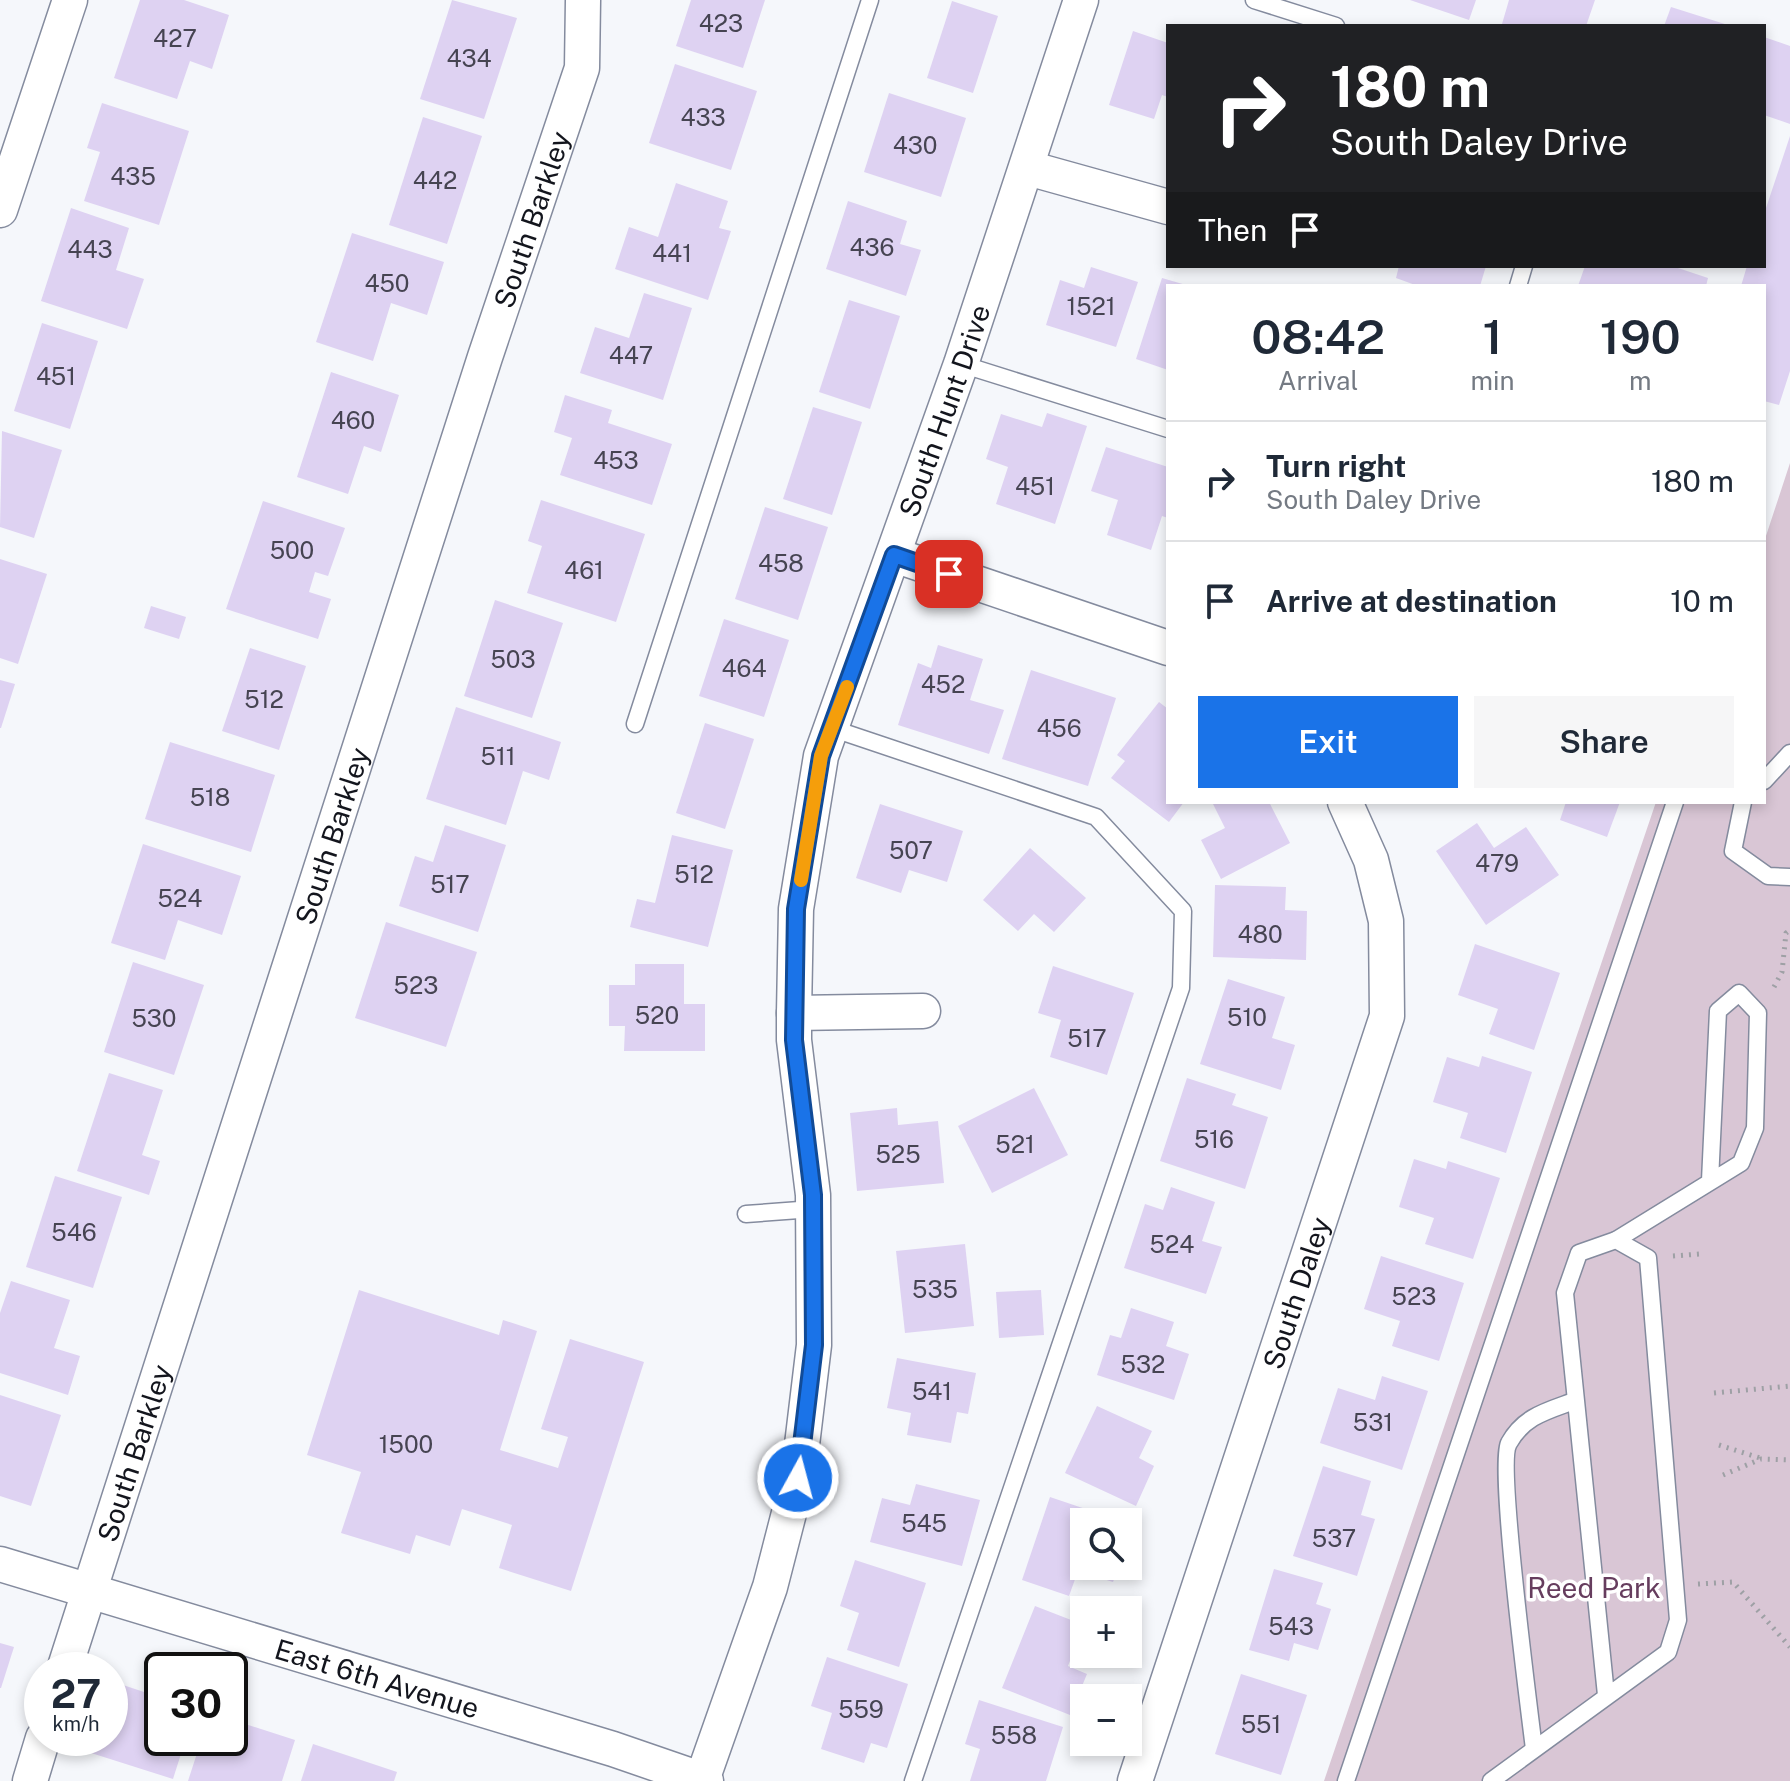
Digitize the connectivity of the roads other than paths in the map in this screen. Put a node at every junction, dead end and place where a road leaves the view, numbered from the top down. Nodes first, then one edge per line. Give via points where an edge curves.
1 (70, 0) edge
2 (583, 0) edge
3 (870, 0) edge
4 (1081, 0) edge
5 (1254, 0) edge
6 (1330, 24) edge
7 (1028, 168) junction
8 (1166, 206) edge
9 (0, 210) edge
10 (961, 364) junction
11 (1166, 428) edge
12 (894, 555) junction
13 (1166, 647) edge
14 (635, 724) dead end
15 (831, 728) junction
16 (1790, 753) edge
17 (1766, 779) edge
18 (1347, 804) edge
19 (1674, 804) edge
20 (1743, 804) edge
21 (1790, 877) edge
22 (923, 1011) dead end
23 (794, 1013) junction
24 (1710, 1181) junction
25 (813, 1209) junction
26 (746, 1214) dead end
27 (1616, 1240) junction
28 (1574, 1401) junction
29 (0, 1564) edge
30 (88, 1592) junction
31 (70, 1652) edge
32 (1606, 1695) junction
33 (1534, 1749) junction
34 (38, 1756) edge
35 (704, 1780) edge
36 (30, 1781) edge
37 (913, 1781) edge
38 (1135, 1781) edge
39 (1346, 1781) edge
40 (1491, 1781) edge

1 - 9 street
2 - 30 street, South Barkley via 582,68
3 - 14 lane
4 - 7 street, South Hunt Drive
5 - 6 lane
7 - 8 street
7 - 10 street, South Hunt Drive
10 - 11 lane
10 - 12 street, South Hunt Drive
12 - 13 street
12 - 15 street, South Hunt Drive
15 - 23 street, South Hunt Drive via 821,756 796,909
15 - 37 lane via 1096,817 1183,911 1181,988
16 - 17 lane
18 - 38 street, South Daley via 1371,860 1386,921 1387,1016
19 - 39 lane
20 - 21 lane via 1733,851 1768,876
22 - 23 street
23 - 25 street, South Hunt Drive
24 - 24 lane via 1741,1163 1755,1128 1758,1013 1739,993 1718,1011
24 - 27 lane
25 - 26 lane
25 - 35 street, South Hunt Drive via 814,1345 798,1478 770,1587
27 - 28 lane via 1579,1253 1565,1293
27 - 32 lane via 1648,1258 1678,1620 1668,1652
28 - 32 lane
28 - 33 lane via 1527,1419 1506,1445
29 - 30 street, East 6th Avenue
30 - 31 street, South Barkley
30 - 35 street, East 6th Avenue
32 - 33 lane
33 - 40 lane
34 - 36 street

